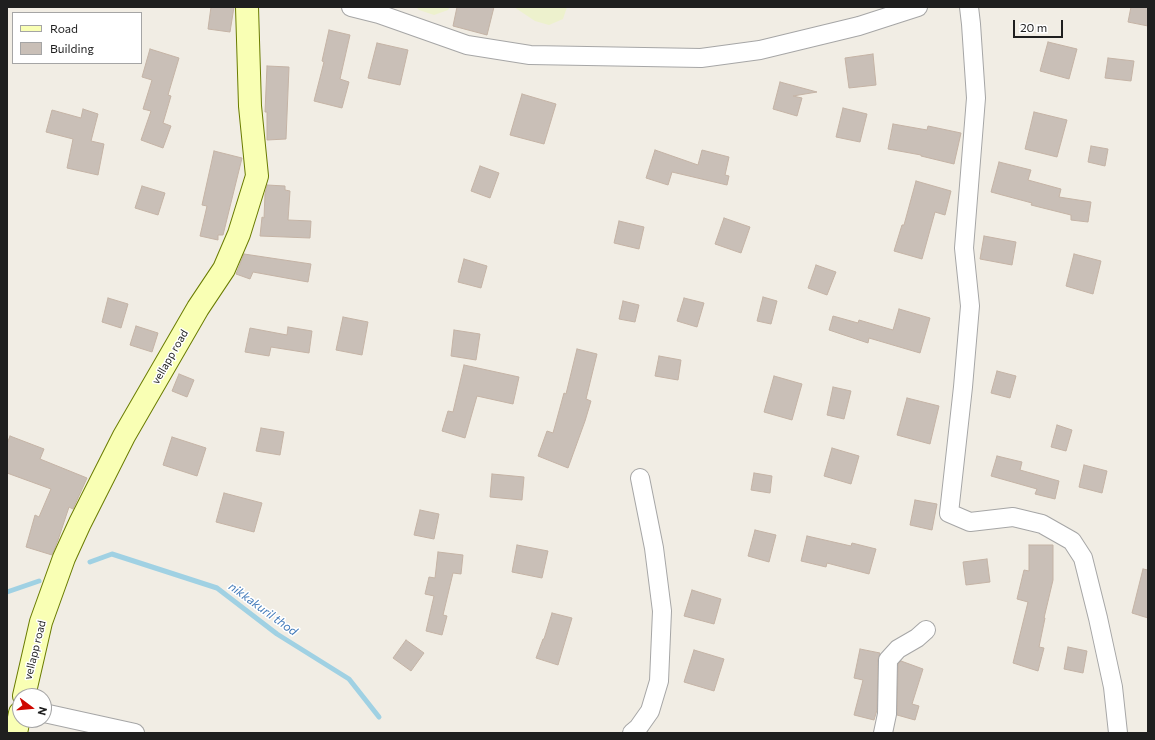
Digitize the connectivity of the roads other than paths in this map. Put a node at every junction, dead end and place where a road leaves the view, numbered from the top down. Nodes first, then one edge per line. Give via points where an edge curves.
1 (247, 7) edge
2 (351, 7) edge
3 (918, 7) edge
4 (969, 7) edge
5 (640, 478) dead end
6 (926, 630) dead end
7 (26, 688) edge
8 (52, 715) edge
9 (636, 731) edge
10 (135, 733) edge
11 (883, 733) edge
12 (1118, 733) edge

1 - 7 main road, vellapp road via 250,106 257,176 239,234 224,269 198,308 124,436 77,530 41,622
2 - 3 street via 467,44 530,56 701,58 760,50 859,26
4 - 12 street via 976,98 964,248 970,306 949,513 970,522 1013,517 1042,524 1072,541 1083,558 1098,618 1114,686
5 - 9 street via 654,548 662,611 659,681 650,711
6 - 11 street via 888,660 887,714
8 - 10 street

